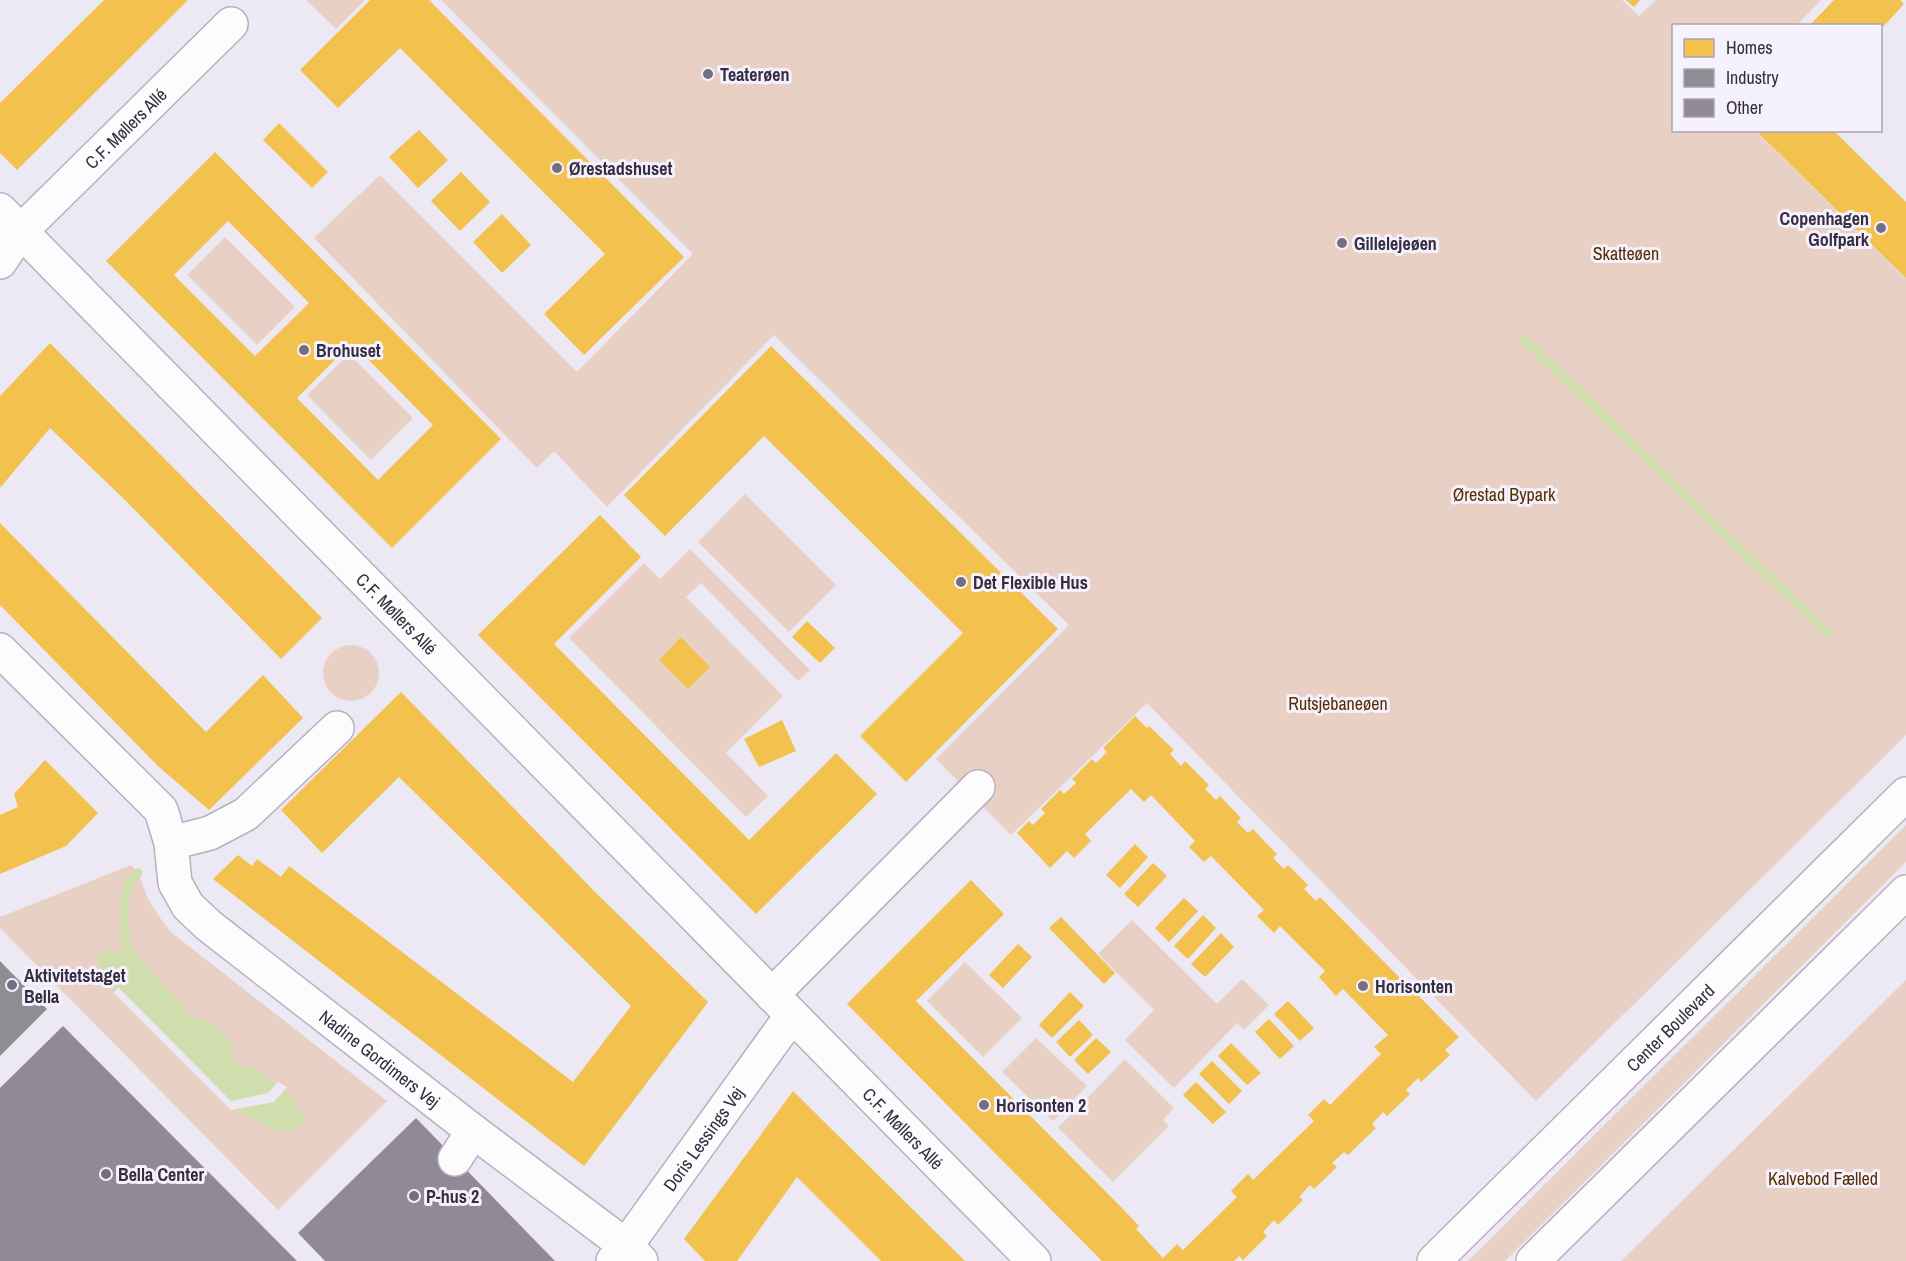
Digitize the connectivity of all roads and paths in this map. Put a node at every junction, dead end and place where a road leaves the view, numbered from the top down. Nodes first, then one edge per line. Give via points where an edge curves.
1 (231, 24) dead end
2 (11, 220) edge
3 (0, 262) edge
4 (0, 650) edge
5 (337, 728) dead end
6 (978, 787) dead end
7 (1906, 794) edge
8 (171, 843) junction
9 (1906, 892) edge
10 (782, 1005) junction
11 (474, 1131) junction
12 (455, 1159) dead end
13 (627, 1256) edge
14 (1034, 1261) edge
15 (1434, 1261) edge
16 (1533, 1261) edge

1 - 2 street, C.F. Møllers Allé
2 - 3 street
2 - 10 street, C.F. Møllers Allé
4 - 8 street, Nadine Gordimers Vej via 161,810
5 - 8 street via 246,814 210,833
6 - 10 street
7 - 15 street, Center Boulevard
8 - 11 street, Nadine Gordimers Vej via 175,884 188,906
9 - 16 street
10 - 13 street, Doris Lessings Vej
10 - 14 street, C.F. Møllers Allé
11 - 12 street
11 - 13 street, Nadine Gordimers Vej

